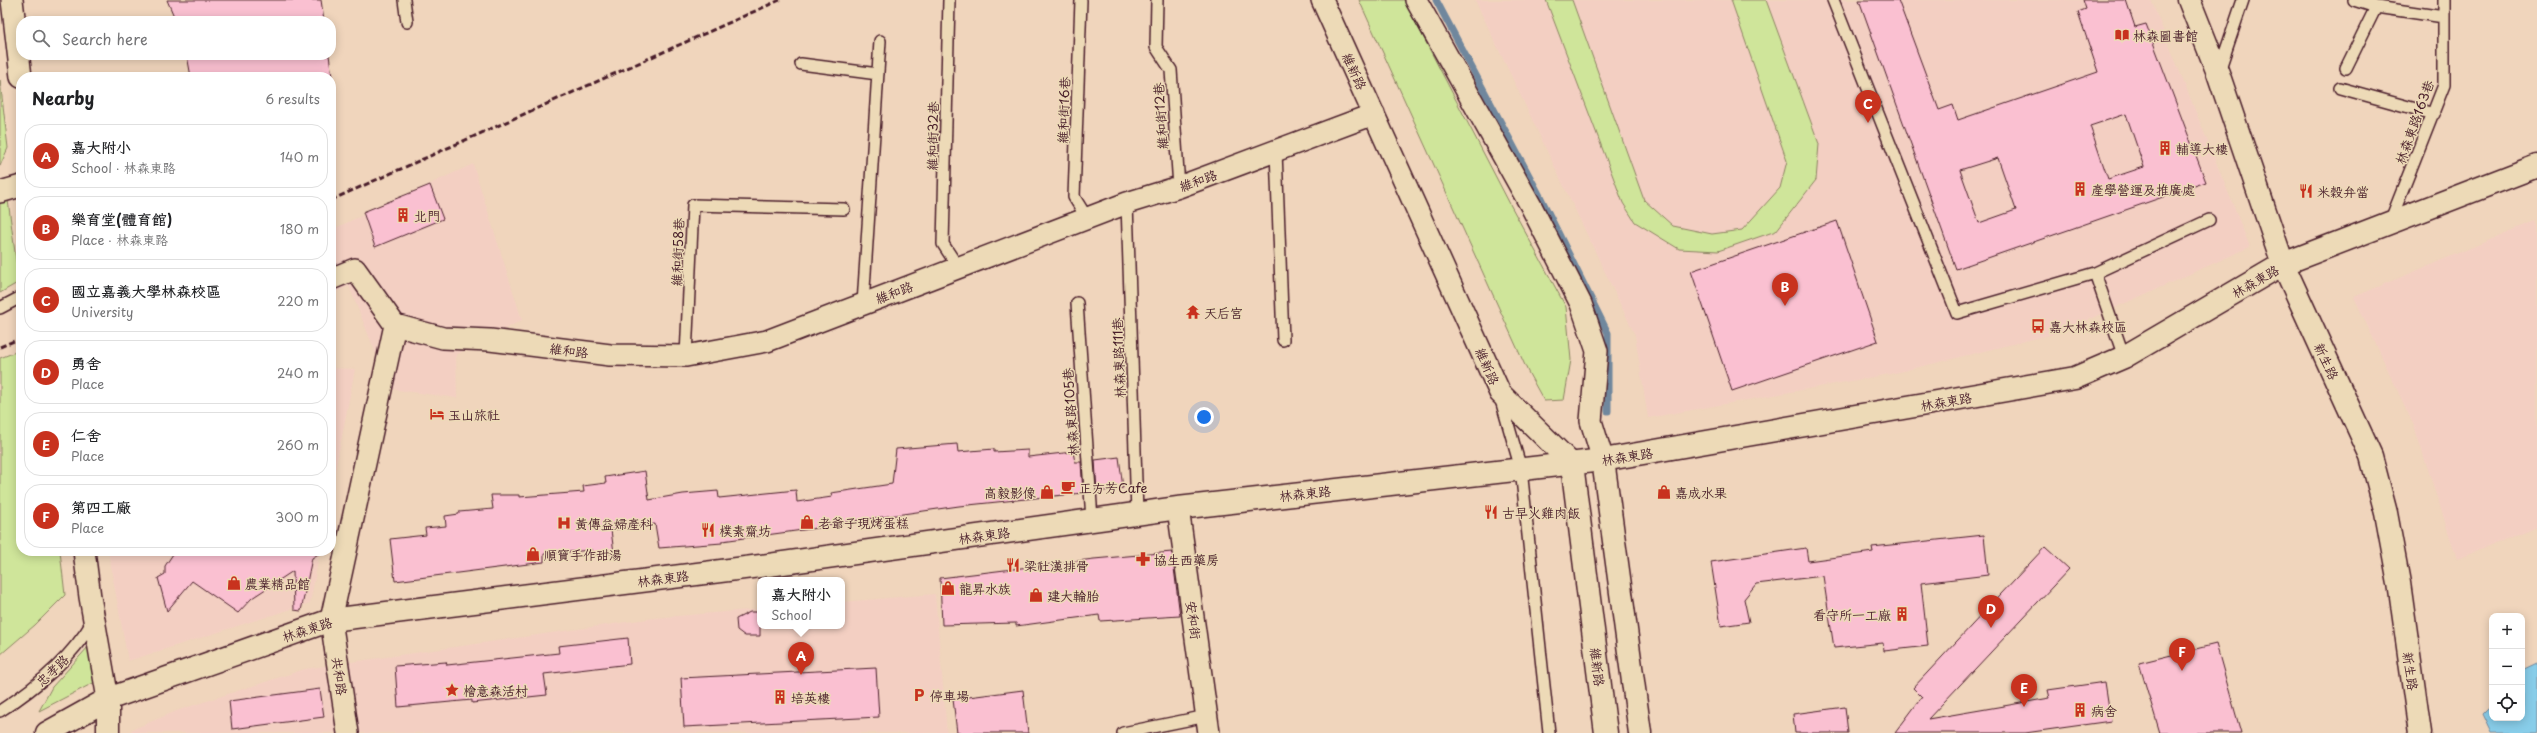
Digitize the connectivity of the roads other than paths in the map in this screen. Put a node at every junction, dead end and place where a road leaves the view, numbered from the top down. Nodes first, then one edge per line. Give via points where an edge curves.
1 (12, 0) edge
2 (404, 0) edge
3 (949, 0) edge
4 (1081, 0) edge
5 (1157, 0) edge
6 (1322, 0) edge
7 (1416, 0) edge
8 (1833, 0) edge
9 (2189, 0) edge
10 (2243, 0) edge
11 (2354, 0) edge
12 (2444, 0) edge
13 (2376, 7) junction
14 (2444, 17) junction
15 (407, 22) dead end
16 (16, 34) edge
17 (880, 41) dead end
18 (19, 60) edge
19 (801, 64) dead end
20 (2346, 68) dead end
21 (20, 72) edge
22 (2218, 73) junction
23 (878, 74) junction
24 (2340, 88) dead end
25 (1374, 114) junction
26 (2434, 114) junction
27 (1276, 151) junction
28 (2537, 166) edge
29 (16, 187) edge
30 (1180, 187) junction
31 (0, 192) edge
32 (1127, 203) junction
33 (844, 209) dead end
34 (1087, 218) junction
35 (2209, 220) dead end
36 (2388, 225) junction
37 (2283, 264) junction
38 (958, 268) junction
39 (2094, 273) junction
40 (336, 277) edge
41 (16, 300) edge
42 (1077, 303) dead end
43 (863, 304) junction
44 (0, 308) edge
45 (395, 325) junction
46 (1283, 340) dead end
47 (686, 356) junction
48 (2124, 357) junction
49 (1500, 393) junction
50 (1603, 460) junction
51 (1572, 464) junction
52 (1521, 469) junction
53 (1178, 508) junction
54 (1137, 514) junction
55 (1092, 519) junction
56 (85, 556) edge
57 (94, 619) junction
58 (331, 620) junction
59 (108, 699) junction
60 (0, 711) edge
61 (1208, 725) edge
62 (47, 733) edge
63 (108, 733) edge
64 (348, 733) edge
65 (1123, 733) edge
66 (1549, 733) edge
67 (1606, 733) edge
68 (1640, 733) edge
69 (2420, 733) edge

1 - 16 street
2 - 15 lane
3 - 38 lane, 維和街32巷 via 943,244
4 - 34 lane, 維和街16巷 via 1074,197
5 - 30 lane, 維和街12巷 via 1156,47 1171,70
6 - 25 street, 維新路
7 - 50 street via 1531,206 1581,304 1597,351 1590,420
8 - 39 lane via 1957,313
9 - 22 main road, 新生路
10 - 22 lane
11 - 13 lane
12 - 14 lane, 林森東路163巷
13 - 14 lane
13 - 20 lane
14 - 26 lane, 林森東路163巷 via 2444,85
17 - 23 lane
18 - 21 street
19 - 23 lane
22 - 37 main road, 新生路
23 - 43 lane
24 - 26 lane
25 - 27 street, 維和路
25 - 49 street, 維新路
26 - 36 lane, 林森東路163巷
27 - 30 street, 維和路
27 - 46 lane
28 - 36 main road, 林森東路
29 - 31 street
30 - 32 street, 維和路
32 - 34 street, 維和路
32 - 54 lane, 林森東路111巷
33 - 47 lane, 維和街58巷 via 693,205
34 - 38 street, 維和路
35 - 39 lane
36 - 37 main road, 林森東路
37 - 48 main road, 林森東路
37 - 69 main road, 新生路 via 2371,456 2386,513
38 - 43 street, 維和路
39 - 48 lane
40 - 45 street via 355,269
41 - 44 lane
42 - 55 lane, 林森東路105巷
43 - 47 street, 維和路 via 767,341
45 - 47 street, 維和路 via 443,338 490,340 610,355
45 - 58 street
48 - 50 main road, 林森東路 via 2075,378
49 - 51 street, 維新路
49 - 52 lane
50 - 51 main road, 林森東路
50 - 68 main road
51 - 52 main road, 林森東路
51 - 67 main road, 維新路
52 - 53 main road, 林森東路
52 - 66 lane
53 - 54 main road, 林森東路
53 - 61 street, 安和街
54 - 55 main road, 林森東路
55 - 58 main road, 林森東路 via 769,565
56 - 57 street
57 - 59 street
57 - 60 lane, 忠孝路 via 75,649 32,690
58 - 59 main road, 林森東路
58 - 64 street, 共和路
59 - 62 main road, 林森東路
59 - 63 main road
61 - 65 lane

